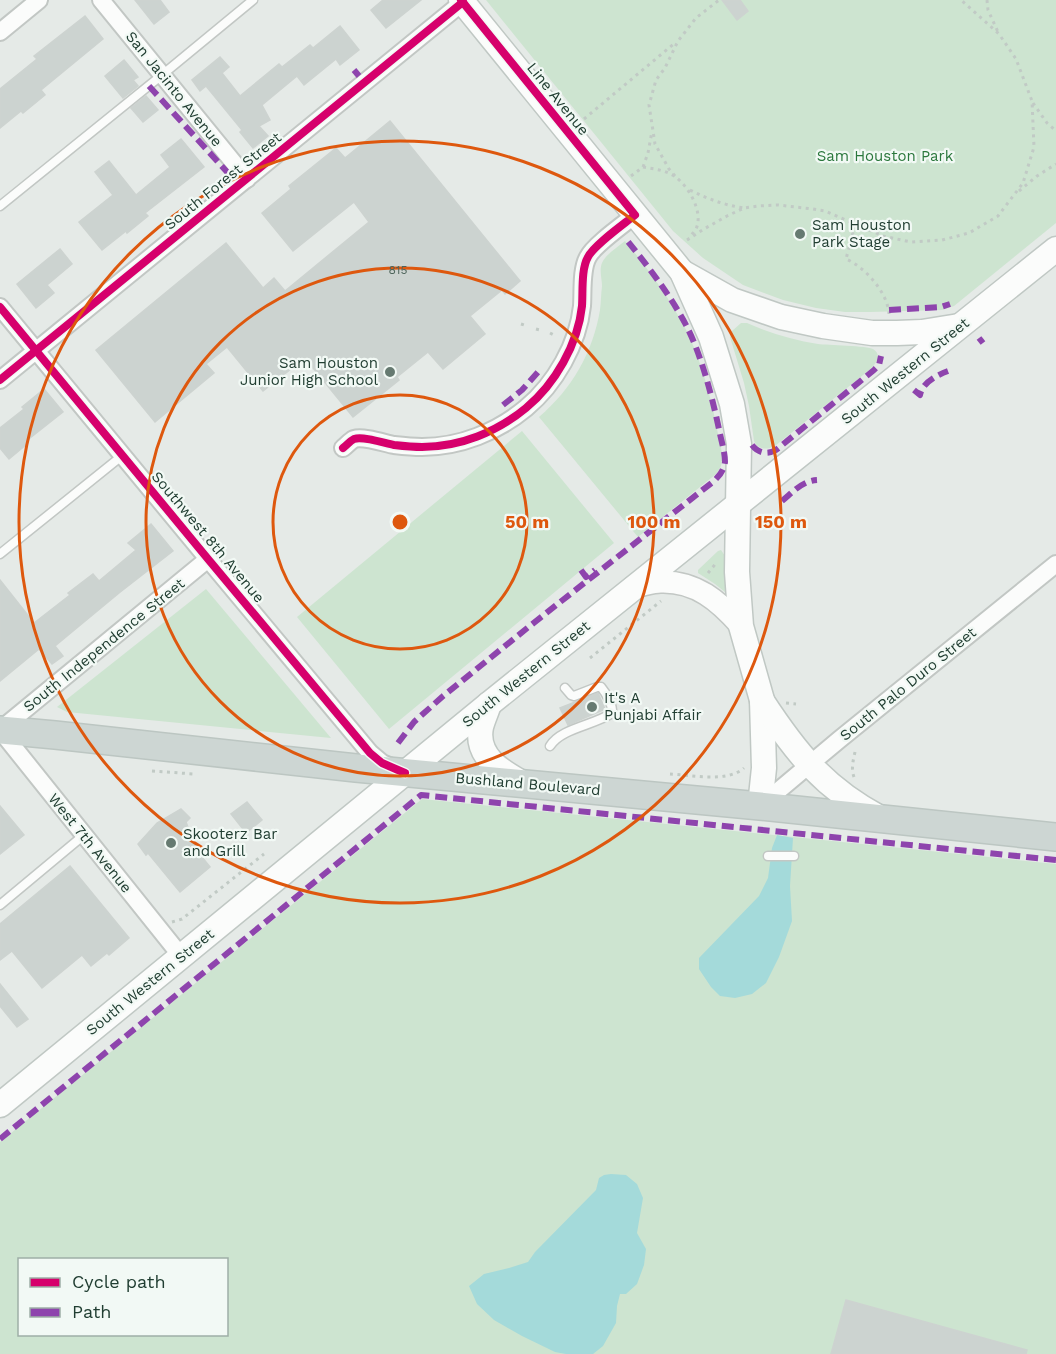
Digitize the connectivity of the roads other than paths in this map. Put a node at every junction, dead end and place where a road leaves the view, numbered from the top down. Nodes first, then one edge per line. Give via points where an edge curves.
1 (39, 0) edge
2 (101, 0) edge
3 (253, 0) edge
4 (461, 1) edge
5 (0, 32) edge
6 (162, 75) junction
7 (247, 179) junction
8 (0, 206) edge
9 (635, 215) junction
10 (1056, 249) edge
11 (682, 272) junction
12 (0, 307) edge
13 (962, 325) junction
14 (36, 351) junction
15 (0, 380) edge
16 (343, 448) dead end
17 (123, 456) junction
18 (739, 504) junction
19 (0, 554) edge
20 (208, 560) junction
21 (1056, 564) edge
22 (633, 587) junction
23 (741, 626) junction
24 (565, 688) dead end
25 (762, 700) junction
26 (489, 704) junction
27 (0, 730) edge
28 (550, 746) dead end
29 (809, 765) junction
30 (405, 773) junction
31 (524, 784) junction
32 (760, 806) junction
33 (882, 819) junction
34 (84, 835) junction
35 (1056, 837) edge
36 (768, 856) dead end
37 (794, 856) dead end
38 (0, 905) edge
39 (181, 956) junction
40 (0, 1105) edge

1 - 5 street
2 - 6 street, San Jacinto Avenue
3 - 6 lane
4 - 7 street, South Forest Street
4 - 9 main road, Line Avenue
6 - 7 street, San Jacinto Avenue
6 - 8 lane
7 - 14 street, South Forest Street
9 - 11 main road, Line Avenue
9 - 16 street via 588,255 581,310 572,342 557,372 526,408 492,430 458,443 422,447 359,438
10 - 13 main road, South Western Street
11 - 13 main road, Line Avenue via 732,300 823,326 897,333
11 - 18 main road, Line Avenue via 711,337 732,404 739,453
12 - 14 street, Southwest 8th Avenue
13 - 18 main road, South Western Street
14 - 15 street, South Forest Street
14 - 17 street, Southwest 8th Avenue
17 - 19 lane
17 - 20 street, Southwest 8th Avenue
18 - 22 main road, South Western Street
18 - 23 main road
20 - 27 street, South Independence Street
20 - 30 street, Southwest 8th Avenue via 370,753 382,764
21 - 29 street, South Palo Duro Street
22 - 23 street via 661,582 688,585 708,594
22 - 26 main road, South Western Street
23 - 25 main road
24 - 28 lane via 574,696 601,687 612,713 561,735
25 - 29 main road
25 - 32 main road via 764,768
26 - 30 main road, South Western Street
26 - 31 main road via 481,729 483,752 502,771
27 - 30 main road, Bushland Boulevard
27 - 34 street, West 7th Avenue
29 - 32 street, South Palo Duro Street
29 - 33 main road via 840,793
30 - 31 main road, Bushland Boulevard
30 - 39 main road, South Western Street
31 - 32 main road, Bushland Boulevard
32 - 33 main road, Bushland Boulevard
33 - 35 main road, Bushland Boulevard
34 - 38 lane
34 - 39 street, West 7th Avenue
36 - 37 lane
39 - 40 main road, South Western Street

